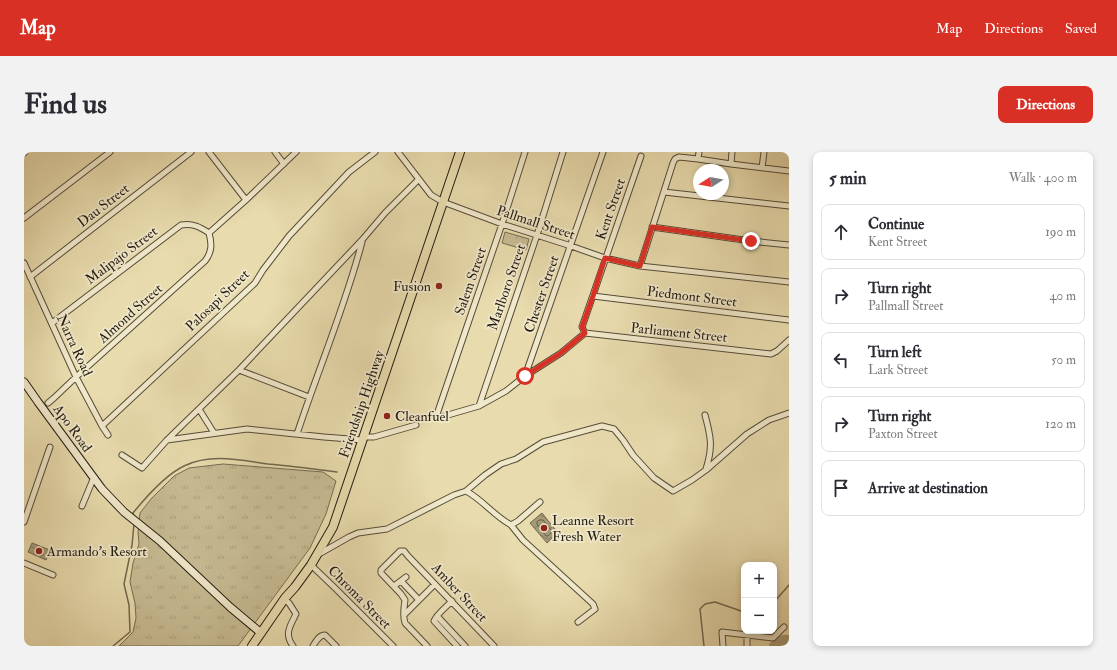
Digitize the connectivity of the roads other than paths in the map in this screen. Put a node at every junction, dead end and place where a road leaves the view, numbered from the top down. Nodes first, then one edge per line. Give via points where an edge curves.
1 (110, 152) edge
2 (191, 152) edge
3 (209, 152) edge
4 (275, 152) edge
5 (296, 152) edge
6 (375, 152) edge
7 (398, 152) edge
8 (460, 152) edge
9 (525, 152) edge
10 (563, 152) edge
11 (603, 152) edge
12 (699, 152) edge
13 (732, 152) edge
14 (764, 152) edge
15 (641, 156) dead end
16 (698, 159) junction
17 (284, 164) junction
18 (731, 164) junction
19 (762, 168) junction
20 (789, 171) edge
21 (418, 180) junction
22 (664, 192) junction
23 (246, 200) junction
24 (443, 202) junction
25 (789, 206) edge
26 (24, 218) edge
27 (502, 224) junction
28 (652, 227) junction
29 (209, 233) junction
30 (536, 235) junction
31 (362, 240) junction
32 (789, 245) edge
33 (571, 246) junction
34 (351, 252) junction
35 (358, 257) junction
36 (605, 258) junction
37 (24, 263) edge
38 (640, 266) junction
39 (30, 277) junction
40 (789, 282) edge
41 (593, 296) junction
42 (789, 320) edge
43 (52, 323) junction
44 (585, 333) junction
45 (789, 340) edge
46 (239, 370) junction
47 (525, 376) junction
48 (76, 377) junction
49 (24, 382) edge
50 (309, 397) junction
51 (48, 403) dead end
52 (479, 406) junction
53 (199, 409) junction
54 (789, 413) edge
55 (705, 415) dead end
56 (416, 425) dead end
57 (102, 426) junction
58 (214, 433) junction
59 (297, 434) junction
60 (108, 435) dead end
61 (363, 438) junction
62 (167, 440) junction
63 (50, 447) dead end
64 (122, 455) dead end
65 (706, 470) junction
66 (94, 478) junction
67 (466, 491) junction
68 (540, 502) dead end
69 (82, 506) dead end
70 (24, 522) edge
71 (511, 525) junction
72 (318, 554) junction
73 (24, 563) edge
74 (311, 565) junction
75 (53, 575) dead end
76 (435, 584) junction
77 (394, 586) junction
78 (284, 599) junction
79 (419, 600) junction
80 (452, 602) junction
81 (405, 614) junction
82 (437, 616) junction
83 (578, 622) dead end
84 (784, 627) dead end
85 (261, 633) junction
86 (747, 635) junction
87 (252, 646) edge
88 (293, 646) edge
89 (313, 646) edge
90 (336, 646) edge
91 (393, 646) edge
92 (427, 646) edge
93 (457, 646) edge
94 (464, 646) edge
95 (494, 646) edge
96 (722, 646) edge
97 (747, 646) edge

1 - 26 street
2 - 39 street, Dau Street
3 - 23 street
4 - 17 street
5 - 17 street
6 - 57 street, Palosapi Street via 348,172 289,236 255,283
7 - 21 street, Pallmall Street
8 - 24 main road, Friendship Highway
9 - 27 street, Salem Street
10 - 30 street, Marlboro Street
11 - 33 street, Chester Street
12 - 16 street
13 - 18 street
14 - 19 street
15 - 36 street, Kent Street
16 - 18 street
16 - 22 street via 675,159
17 - 23 street
18 - 19 street
19 - 20 street
21 - 24 street, Pallmall Street via 431,195
21 - 31 street
22 - 25 street
22 - 28 street
23 - 29 street
24 - 27 street, Pallmall Street
24 - 61 main road, Friendship Highway
27 - 30 street, Pallmall Street
27 - 52 street, Salem Street via 436,417
28 - 32 street
28 - 38 street
29 - 43 street, Malipajo Street via 200,226 181,225
29 - 48 street, Almond Street via 212,250 206,261
30 - 33 street, Pallmall Street
30 - 52 street, Marlboro Street
31 - 34 street
31 - 35 street
33 - 36 street, Pallmall Street
33 - 47 street, Chester Street
34 - 35 street
34 - 46 street
35 - 50 street
36 - 38 street, Pallmall Street
36 - 41 street, Kent Street
37 - 39 street, Narra Road
38 - 40 street, Pallmall Street
39 - 43 street, Narra Road
41 - 42 street, Piedmont Street
41 - 44 street, Kent Street via 582,327
43 - 48 street, Narra Road
44 - 45 street, Parliament Street via 770,354
44 - 47 street via 561,353
46 - 50 street
46 - 53 street
47 - 52 street via 506,391
48 - 51 street, Almond Street
48 - 57 street, Narra Road
49 - 66 street, Apo Road
50 - 59 street
53 - 58 street
53 - 62 street
54 - 65 street via 769,420 747,434
55 - 65 street via 711,442
56 - 61 street
57 - 60 street, Narra Road
58 - 59 street via 247,429
58 - 62 street
59 - 61 street
61 - 72 main road, Friendship Highway via 333,527
62 - 64 street via 142,468
63 - 70 street
65 - 67 street via 673,491 654,478 614,429 602,426 543,442 516,459 501,464
66 - 69 street
66 - 85 street, Apo Road via 124,512 160,541
67 - 71 street
67 - 72 street via 388,529 349,536
68 - 71 street
71 - 83 street via 523,540 593,604 594,609
72 - 74 main road, Friendship Highway
73 - 75 street
74 - 78 main road, Friendship Highway
74 - 91 street, Chroma Street
76 - 77 street, Amber Street via 404,552 400,551 380,570
76 - 79 street
76 - 80 street, Amber Street
77 - 79 street via 403,579
77 - 81 street via 405,600
78 - 85 main road, Friendship Highway
78 - 88 street via 290,603 296,614 288,628
79 - 81 street
80 - 82 street
80 - 95 street, Amber Street
81 - 92 street via 404,622
82 - 93 street via 434,621
82 - 94 street
84 - 86 street via 773,638
85 - 87 main road, Friendship Highway
86 - 96 street via 722,632
86 - 97 street
89 - 90 street via 319,637 325,635

